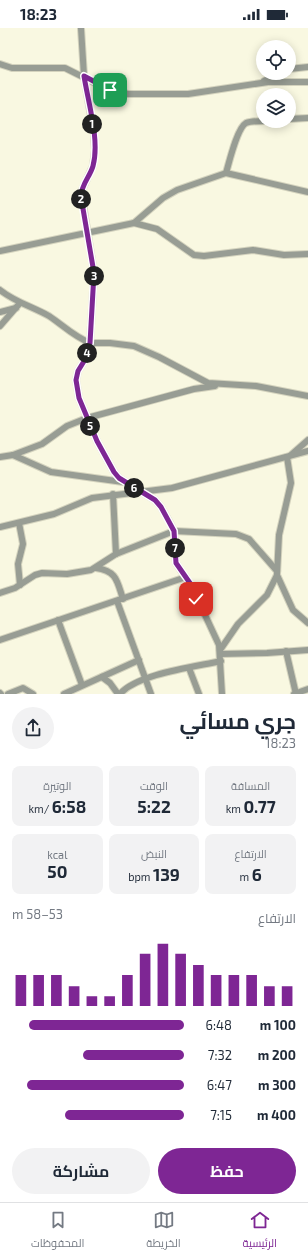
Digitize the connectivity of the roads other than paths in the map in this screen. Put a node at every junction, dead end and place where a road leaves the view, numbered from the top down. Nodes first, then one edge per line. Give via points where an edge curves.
1 (81, 28) edge
2 (0, 64) edge
3 (308, 67) edge
4 (296, 68) edge
5 (84, 76) junction
6 (265, 80) edge
7 (308, 82) edge
8 (259, 83) junction
9 (308, 118) edge
10 (296, 119) edge
11 (256, 122) edge
12 (226, 173) junction
13 (308, 192) edge
14 (134, 224) junction
15 (87, 234) junction
16 (0, 247) edge
17 (10, 249) junction
18 (0, 251) edge
19 (308, 254) edge
20 (0, 290) edge
21 (18, 305) junction
22 (0, 312) edge
23 (0, 326) edge
24 (90, 343) junction
25 (220, 385) junction
26 (308, 396) edge
27 (87, 418) junction
28 (308, 440) edge
29 (308, 451) edge
30 (13, 455) junction
31 (289, 456) junction
32 (0, 457) edge
33 (126, 482) junction
34 (141, 492) junction
35 (113, 494) junction
36 (18, 523) junction
37 (0, 527) edge
38 (174, 531) junction
39 (116, 554) junction
40 (96, 568) junction
41 (277, 573) junction
42 (186, 577) junction
43 (20, 585) junction
44 (0, 593) edge
45 (120, 600) junction
46 (58, 620) junction
47 (308, 623) edge
48 (0, 640) edge
49 (308, 649) edge
50 (286, 651) junction
51 (220, 655) junction
52 (139, 660) junction
53 (189, 668) junction
54 (102, 677) junction
55 (146, 678) junction
56 (82, 685) junction
57 (308, 689) edge
58 (8, 694) edge
59 (34, 694) edge
60 (64, 694) edge
61 (119, 694) edge
62 (151, 694) edge
63 (199, 694) edge
64 (222, 694) edge
65 (295, 694) edge

1 - 5 street
2 - 5 street via 12,68 60,67
3 - 4 street
5 - 8 street via 110,90 128,94 188,94
5 - 15 street via 95,150 93,166 81,192
6 - 8 street
7 - 8 street
9 - 10 street
11 - 12 street via 243,126
12 - 13 street
12 - 14 street via 177,190
14 - 15 street
14 - 19 street via 157,229 194,254 204,256 253,250
15 - 17 street
15 - 24 street via 94,273
16 - 17 street
17 - 18 street
20 - 21 street
21 - 22 street
21 - 23 street
21 - 24 street via 50,318 76,337
24 - 25 street via 134,346 208,383
24 - 27 street via 76,380 79,398
25 - 26 street via 256,386
25 - 27 street via 194,389
27 - 30 street via 67,426 42,444
27 - 33 street via 108,462 119,478
28 - 31 street
29 - 31 street
30 - 32 street
30 - 33 street via 51,472
31 - 34 street via 172,488
31 - 41 street via 291,482 279,535
33 - 34 street
34 - 35 street
34 - 38 street via 161,507
35 - 36 street via 92,498 54,514
35 - 39 street
36 - 37 street
36 - 43 street via 22,544 18,564
38 - 39 street
38 - 41 street via 243,536 249,539
38 - 42 street via 176,563
39 - 40 street
40 - 43 street via 87,572 67,574 42,573
40 - 45 street via 107,570 116,578
41 - 47 street via 293,610
41 - 51 street via 267,594 238,624
42 - 45 street
42 - 51 street via 219,645
43 - 44 street
45 - 46 street
45 - 52 street
46 - 48 street
46 - 56 street
49 - 50 street
50 - 51 street
50 - 65 street
51 - 53 street
51 - 64 street
52 - 54 street
52 - 55 street
53 - 55 street
53 - 63 street
54 - 56 street
54 - 61 street
55 - 61 street via 130,684
55 - 62 street
56 - 60 street
57 - 65 street
58 - 59 street via 23,688

